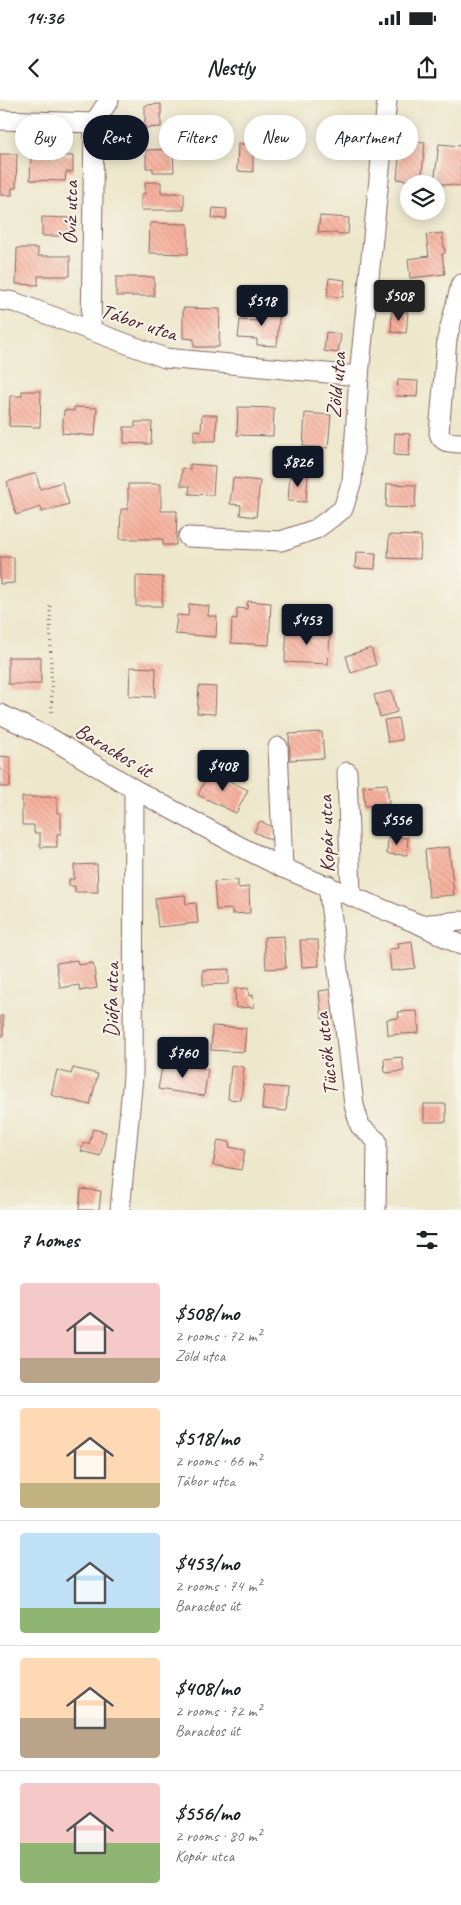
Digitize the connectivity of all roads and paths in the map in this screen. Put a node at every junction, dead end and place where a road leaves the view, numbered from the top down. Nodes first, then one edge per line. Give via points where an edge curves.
1 (108, 100) edge
2 (387, 100) edge
3 (99, 115) edge
4 (0, 120) edge
5 (83, 123) edge
6 (93, 160) edge
7 (461, 284) edge
8 (0, 300) edge
9 (91, 330) junction
10 (359, 376) junction
11 (461, 442) edge
12 (188, 536) dead end
13 (50, 606) dead end
14 (0, 714) edge
15 (52, 739) junction
16 (278, 747) dead end
17 (347, 772) dead end
18 (134, 789) junction
19 (283, 868) junction
20 (328, 885) junction
21 (351, 895) junction
22 (461, 921) edge
23 (422, 925) junction
24 (461, 945) edge
25 (120, 1210) edge
26 (376, 1210) edge

1 - 3 street
2 - 10 street, Zöld utca
4 - 5 street
6 - 9 street, Óvíz utca
7 - 11 street via 447,339 438,433 446,442
8 - 9 street, Tábor utca
9 - 10 street, Tábor utca via 165,358
10 - 12 street, Zöld utca via 352,481 343,509 316,528 281,541
13 - 15 path
14 - 15 street, Barackos út
15 - 18 street, Barackos út
16 - 19 street
17 - 21 street, Kopár utca
18 - 19 street, Barackos út
18 - 25 street, Diófa utca via 133,1077
19 - 20 street, Barackos út
20 - 21 street, Barackos út
20 - 26 street, Tücsök utca via 354,1105 360,1126 377,1141
21 - 23 street, Barackos út
22 - 23 street
23 - 24 street, Barackos út

